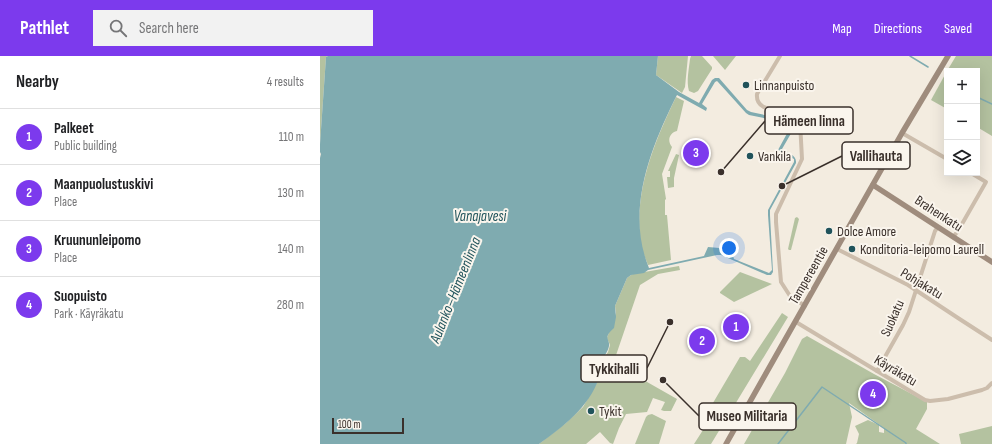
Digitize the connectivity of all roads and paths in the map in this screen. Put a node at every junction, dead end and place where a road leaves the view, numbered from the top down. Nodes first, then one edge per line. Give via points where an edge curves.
1 (780, 56) edge
2 (948, 56) edge
3 (902, 133) junction
4 (944, 157) edge
5 (976, 176) edge
6 (873, 185) junction
7 (938, 227) junction
8 (953, 237) junction
9 (837, 249) junction
10 (992, 262) edge
11 (915, 290) junction
12 (805, 306) junction
13 (796, 322) junction
14 (992, 340) edge
15 (877, 371) junction
16 (992, 383) edge
17 (726, 444) edge

1 - 12 street via 757,98 765,108 789,113 800,122 802,159 776,214 776,222 781,282 790,296
2 - 3 main road, Tampereentie
3 - 4 street
3 - 6 main road, Tampereentie
5 - 8 street via 986,182
6 - 7 main road, Brahenkatu
6 - 9 main road, Tampereentie
7 - 8 main road, Brahenkatu
7 - 11 street, Suokatu
8 - 10 main road, Brahenkatu
9 - 11 street, Pohjakatu
9 - 12 main road, Tampereentie
11 - 14 street, Pohjakatu
11 - 15 street, Suokatu via 903,325
12 - 13 main road, Tampereentie
13 - 15 street, Käyräkatu
13 - 17 main road, Tampereentie
15 - 16 street, Käyräkatu via 924,400 930,401 971,394 987,388

